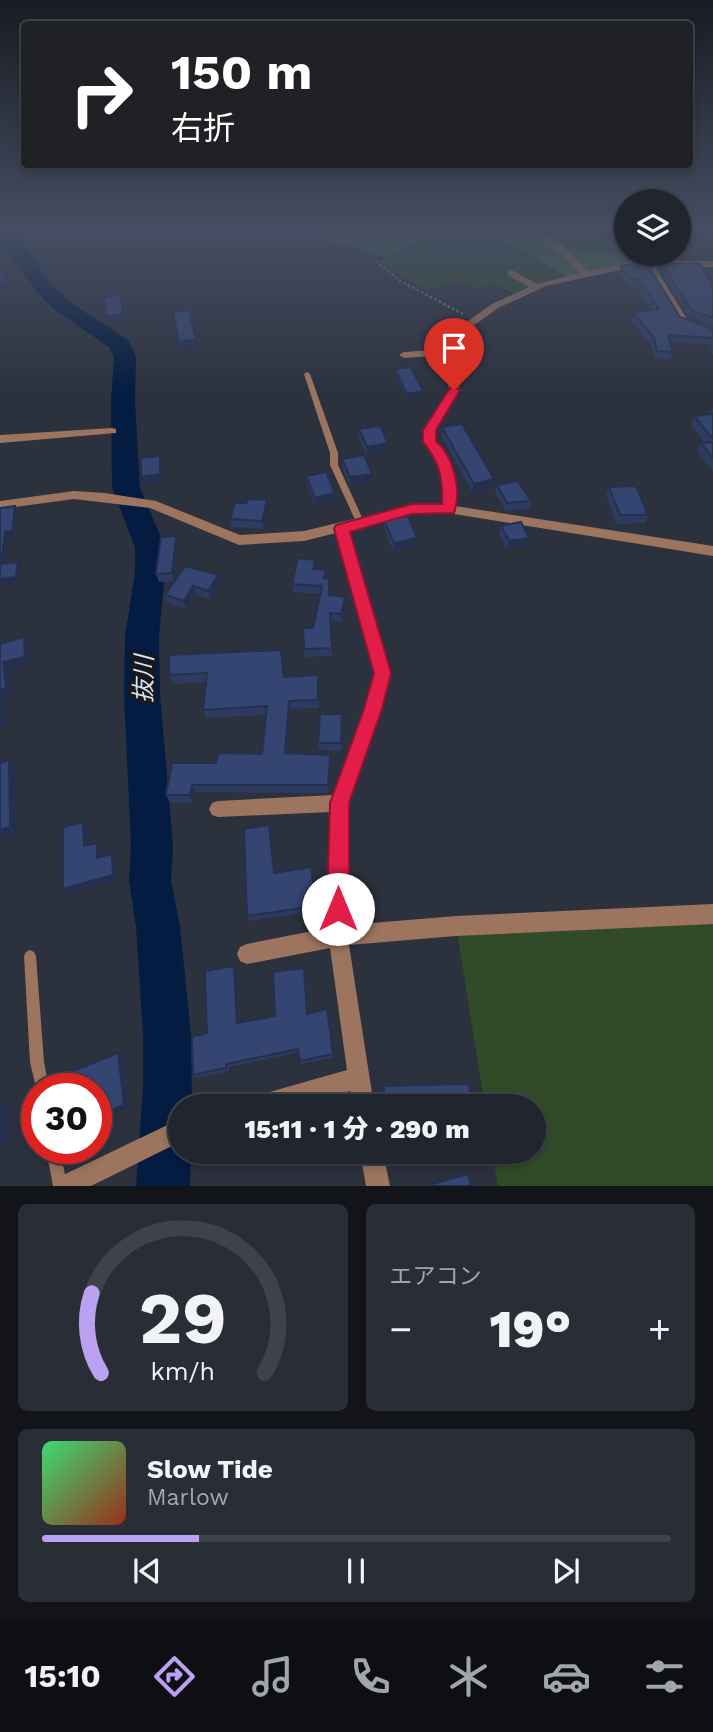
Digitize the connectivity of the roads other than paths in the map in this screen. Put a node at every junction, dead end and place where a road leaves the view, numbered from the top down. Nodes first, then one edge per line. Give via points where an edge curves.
1 (530, 284) edge
2 (549, 284) edge
3 (661, 284) edge
4 (536, 288) junction
5 (713, 331) edge
6 (451, 352) junction
7 (404, 355) dead end
8 (307, 374) dead end
9 (112, 431) dead end
10 (0, 439) edge
11 (0, 505) edge
12 (449, 509) junction
13 (361, 524) junction
14 (341, 529) junction
15 (713, 551) edge
16 (340, 803) junction
17 (218, 809) dead end
18 (713, 914) edge
19 (338, 936) junction
20 (247, 954) dead end
21 (30, 956) dead end
22 (39, 1073) edge
23 (358, 1078) junction
24 (301, 1094) edge
25 (361, 1094) edge
26 (168, 1136) edge
27 (57, 1164) edge
28 (374, 1164) edge
29 (63, 1186) edge
30 (378, 1186) edge

1 - 4 street
2 - 4 street
3 - 5 street via 683,321
4 - 6 street via 495,306 450,338
6 - 7 street
6 - 12 street via 454,390 429,430 429,442 450,479
8 - 13 lane via 334,465
9 - 10 street
11 - 14 street via 74,495 152,504 239,540
12 - 13 street via 412,509
12 - 15 street
13 - 14 street
14 - 16 street via 382,673
16 - 17 street
16 - 19 street
18 - 19 street
19 - 20 street
19 - 23 street
21 - 22 lane
23 - 24 street
23 - 25 street
26 - 29 street
27 - 29 lane
28 - 30 street

